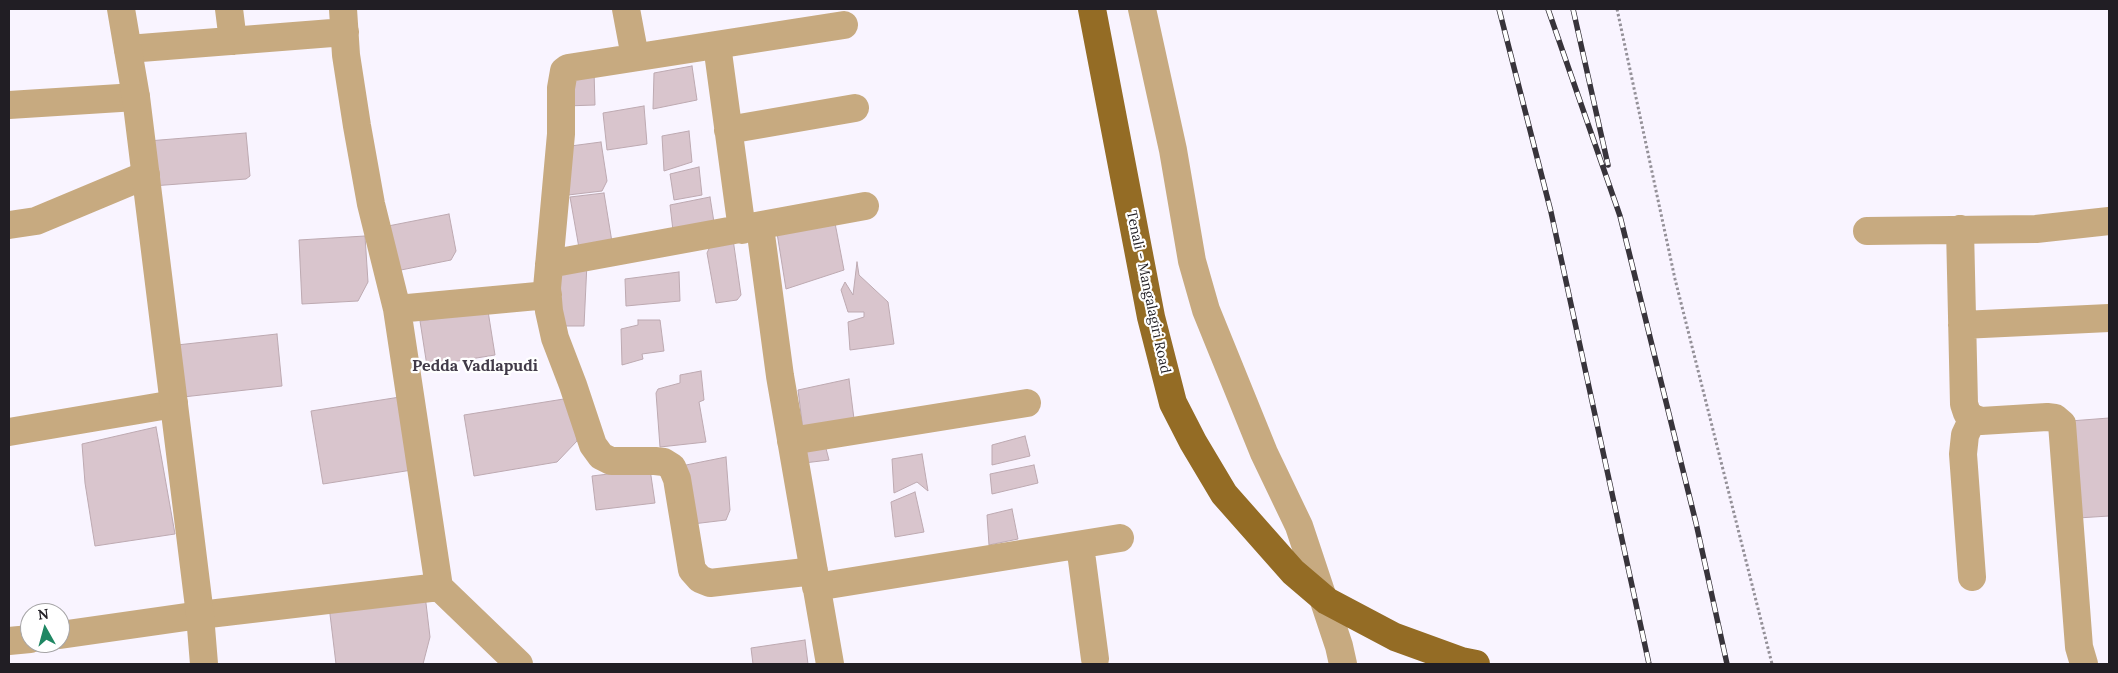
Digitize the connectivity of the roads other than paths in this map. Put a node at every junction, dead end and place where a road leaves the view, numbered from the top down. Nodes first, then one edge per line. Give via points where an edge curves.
1 (121, 9) edge
2 (229, 9) edge
3 (626, 9) edge
4 (1092, 9) edge
5 (1142, 9) edge
6 (344, 20) edge
7 (844, 25) dead end
8 (233, 41) junction
9 (717, 45) junction
10 (128, 50) junction
11 (635, 57) junction
12 (136, 97) junction
13 (9, 105) edge
14 (856, 108) dead end
15 (728, 130) junction
16 (146, 175) junction
17 (865, 206) dead end
18 (2109, 221) edge
19 (9, 225) edge
20 (751, 228) junction
21 (1960, 229) junction
22 (1867, 231) dead end
23 (549, 264) junction
24 (548, 296) junction
25 (397, 309) junction
26 (2109, 318) edge
27 (1962, 325) junction
28 (1027, 403) dead end
29 (174, 404) junction
30 (1973, 418) junction
31 (9, 432) edge
32 (791, 441) junction
33 (1120, 538) dead end
34 (1080, 545) junction
35 (1972, 577) dead end
36 (815, 579) junction
37 (439, 587) junction
38 (200, 615) junction
39 (70, 634) edge
40 (1095, 659) dead end
41 (204, 664) edge
42 (519, 664) edge
43 (830, 664) edge
44 (1343, 664) edge
45 (1476, 664) edge
46 (2084, 664) edge

1 - 10 street
2 - 8 street
3 - 11 street
4 - 45 main road, Tenali - Mangalagiri Road, bridge via 1151,317 1173,403 1193,442 1224,494 1293,572 1327,601 1395,637
5 - 44 street via 1173,150 1192,261 1206,310 1264,453 1299,526 1340,646
6 - 8 street
6 - 25 street via 346,55 371,204
7 - 9 street
8 - 10 street
9 - 11 street
9 - 15 street
10 - 12 street
11 - 23 street via 564,71
12 - 13 street
12 - 16 street
14 - 15 street
15 - 20 street
16 - 19 street via 43,218
16 - 29 street
17 - 20 street
18 - 21 street via 2036,229
20 - 23 street
20 - 32 street
21 - 22 street
21 - 27 street
23 - 24 street
24 - 25 street
24 - 36 street via 555,338 592,445 601,456 611,461 655,461 672,466 678,479 692,570 700,579 710,583
25 - 37 street
26 - 27 street
27 - 30 street via 1964,404
28 - 32 street
29 - 31 street
29 - 38 street
30 - 35 street via 1965,435 1963,454
30 - 46 street via 1981,421 2047,416 2062,424 2079,647
32 - 36 street
33 - 34 street
34 - 36 street
34 - 40 street
36 - 43 street
37 - 38 street
37 - 42 street
38 - 39 street
38 - 41 street

